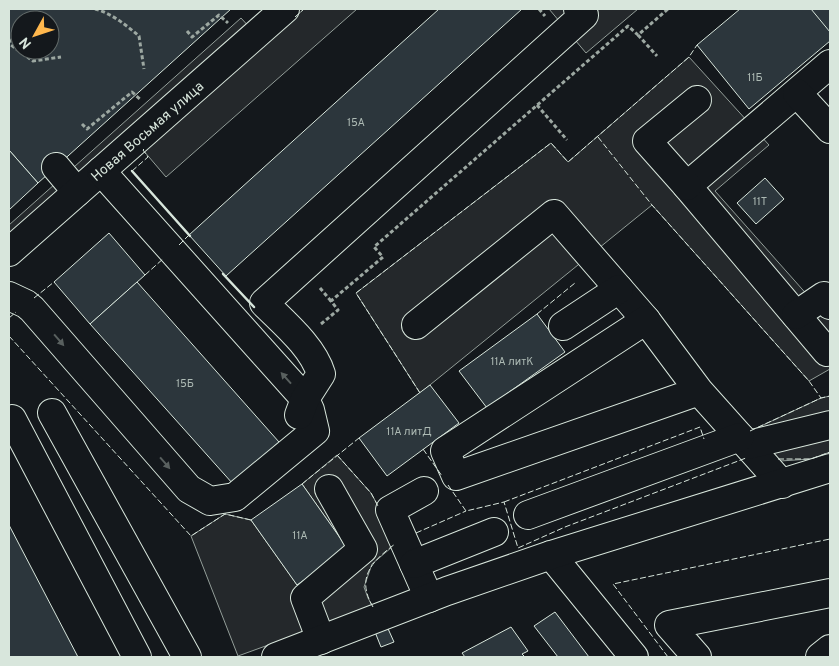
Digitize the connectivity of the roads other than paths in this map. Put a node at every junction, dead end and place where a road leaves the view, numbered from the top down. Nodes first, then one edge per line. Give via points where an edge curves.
1 (578, 9) edge
2 (274, 12) edge
3 (830, 64) edge
4 (797, 92) junction
5 (697, 100) dead end
6 (830, 129) edge
7 (56, 168) dead end
8 (100, 172) junction
9 (687, 186) junction
10 (77, 192) junction
11 (9, 252) edge
12 (619, 289) junction
13 (18, 300) edge
14 (830, 305) edge
15 (796, 315) junction
16 (646, 320) junction
17 (416, 325) dead end
18 (563, 326) dead end
19 (830, 351) edge
20 (699, 390) junction
21 (305, 399) junction
22 (52, 413) dead end
23 (12, 419) dead end
24 (830, 425) edge
25 (290, 441) dead end
26 (744, 441) junction
27 (830, 468) edge
28 (782, 484) junction
29 (329, 489) dead end
30 (424, 491) dead end
31 (528, 515) dead end
32 (494, 532) dead end
33 (551, 555) junction
34 (414, 564) junction
35 (830, 593) edge
36 (429, 598) junction
37 (321, 640) junction
38 (830, 649) edge
39 (137, 657) edge
40 (187, 657) edge
41 (276, 657) edge
42 (634, 657) edge
43 (697, 657) edge
44 (820, 657) edge

1 - 21 lane via 584,16 264,303 318,362 321,374
2 - 8 lane, Новая Восьмая улица
3 - 4 lane
4 - 6 lane
4 - 9 lane
5 - 9 lane via 647,141
7 - 10 lane
8 - 10 lane, Новая Восьмая улица
21 -> 8 lane
9 - 15 lane
10 - 11 lane, Новая Восьмая улица
12 - 16 lane
12 - 17 lane via 554,214
12 - 18 lane
13 -> 21 lane via 188,489 210,501 235,497 315,431
14 - 15 lane via 824,296
15 - 19 lane via 827,352
16 - 20 lane
16 - 20 lane via 444,451 456,476
20 - 26 lane
21 - 25 lane
22 - 40 lane
23 - 39 lane
24 - 26 lane
26 - 28 lane
26 - 31 lane
27 - 28 lane
28 - 33 lane
29 - 37 lane via 364,549 305,598
30 - 34 lane via 390,510
32 - 34 lane
33 - 36 lane
33 - 42 lane
34 - 36 lane
35 - 43 lane via 669,624
36 - 37 lane
37 - 41 lane
38 - 44 lane

